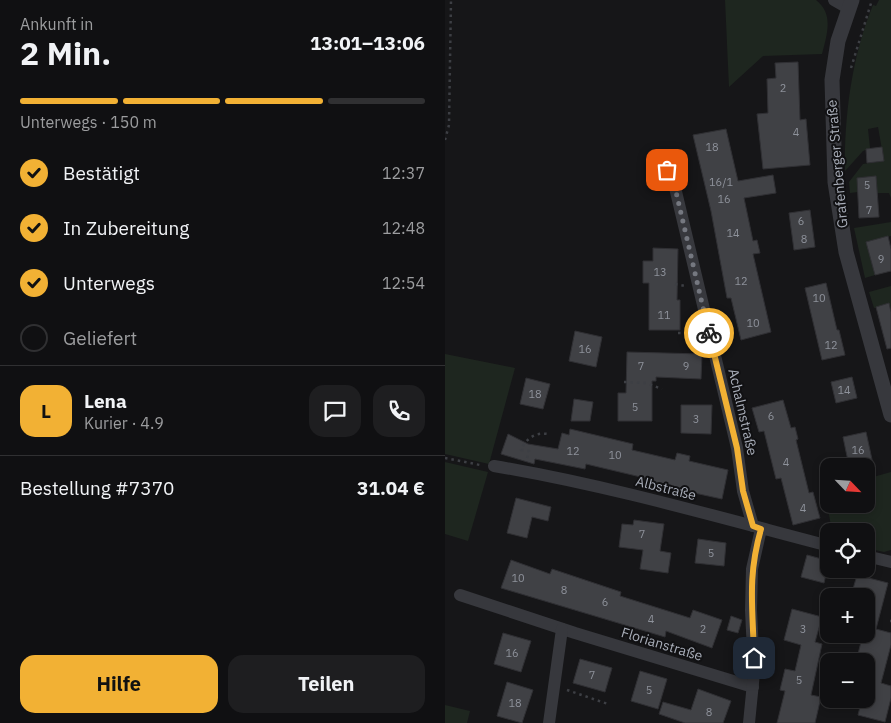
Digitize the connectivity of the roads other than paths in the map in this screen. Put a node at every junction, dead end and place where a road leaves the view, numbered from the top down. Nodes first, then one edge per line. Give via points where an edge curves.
1 (834, 0) edge
2 (850, 4) edge
3 (661, 160) dead end
4 (891, 415) edge
5 (494, 466) road end
6 (757, 528) junction
7 (820, 544) edge
8 (875, 558) edge
9 (891, 562) edge
10 (460, 595) dead end
11 (562, 629) junction
12 (753, 687) junction
13 (549, 723) edge
14 (749, 723) edge

1 - 2 street
2 - 4 street, Grafenberger Straße via 838,41 831,91 835,182 846,252
3 - 6 street, Achalmstraße via 673,179 737,448 743,491
5 - 6 street, Albstraße via 589,485
6 - 7 street, Albstraße
6 - 12 street via 752,569
8 - 9 street
10 - 11 street, Florianstraße
11 - 12 street, Florianstraße
11 - 13 street
12 - 14 street

